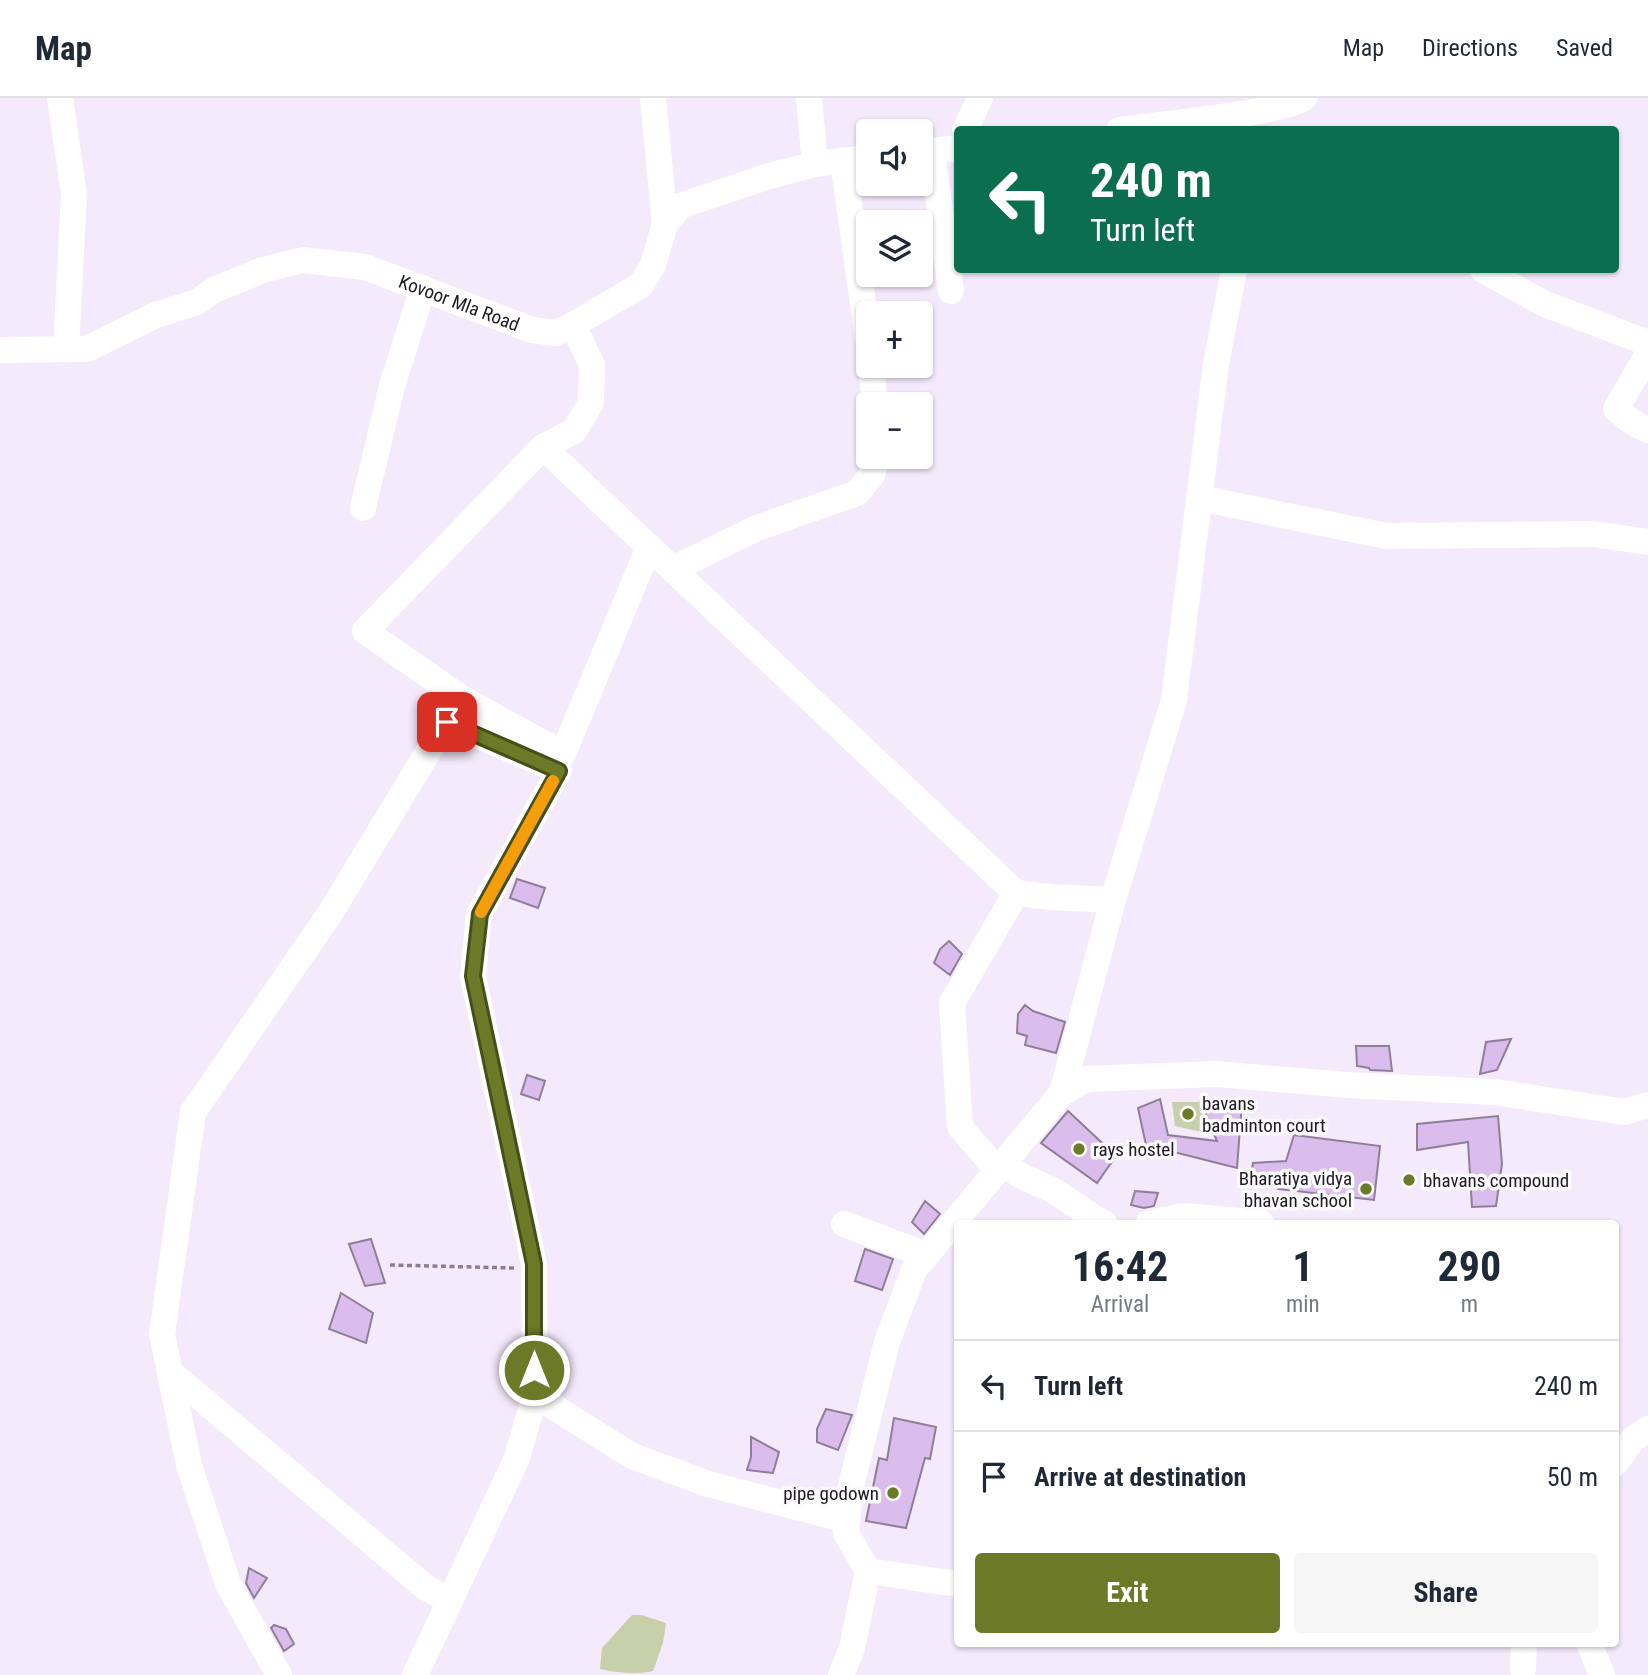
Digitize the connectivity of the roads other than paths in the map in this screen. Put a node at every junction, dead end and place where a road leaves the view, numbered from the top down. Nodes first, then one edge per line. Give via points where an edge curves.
1 (60, 98) edge
2 (653, 98) edge
3 (809, 98) edge
4 (980, 98) edge
5 (1304, 98) edge
6 (1269, 123) edge
7 (961, 126) edge
8 (1205, 126) edge
9 (948, 146) edge
10 (856, 160) edge
11 (815, 164) junction
12 (858, 196) edge
13 (665, 224) junction
14 (1233, 273) edge
15 (1488, 273) edge
16 (423, 288) junction
17 (951, 291) dead end
18 (865, 301) edge
19 (573, 325) junction
20 (1648, 343) edge
21 (66, 349) junction
22 (0, 350) edge
23 (1648, 354) edge
24 (1648, 430) edge
25 (543, 447) junction
26 (873, 469) edge
27 (1199, 498) junction
28 (363, 508) dead end
29 (1648, 542) edge
30 (649, 547) junction
31 (673, 569) junction
32 (461, 698) junction
33 (447, 722) junction
34 (1016, 893) junction
35 (1113, 900) junction
36 (1062, 1093) junction
37 (1648, 1105) edge
38 (1001, 1167) junction
39 (956, 1220) edge
40 (1096, 1220) edge
41 (1164, 1220) edge
42 (1228, 1220) edge
43 (954, 1222) edge
44 (844, 1224) dead end
45 (926, 1255) junction
46 (170, 1372) junction
47 (535, 1395) junction
48 (1648, 1429) edge
49 (1619, 1458) edge
50 (847, 1520) junction
51 (868, 1571) junction
52 (954, 1584) edge
53 (450, 1601) junction
54 (1591, 1647) edge
55 (279, 1675) edge
56 (415, 1675) edge
57 (841, 1675) edge
58 (1602, 1675) edge

1 - 21 street via 75,194
2 - 13 street
3 - 11 street
4 - 7 street
5 - 6 street
6 - 8 street
9 - 17 street
10 - 11 street
11 - 13 street via 680,206
12 - 18 street
13 - 19 street, Kovoor Mla Road via 653,265 641,285
14 - 27 street
15 - 20 street via 1545,304
16 - 19 street, Kovoor Mla Road via 532,330 555,333
16 - 21 street, Kovoor Mla Road via 365,267 303,260 262,270 87,349
16 - 28 street via 392,386
19 - 25 street via 592,365 591,403 573,431
21 - 22 street, Kovoor Mla Road
23 - 24 street via 1616,409
25 - 30 street
25 - 32 street via 365,631
26 - 31 street via 857,493 757,528
27 - 29 street via 1386,536 1594,534
27 - 35 street via 1174,700
30 - 31 street
30 - 32 street via 563,754
31 - 34 street
32 - 33 street
33 - 46 street via 329,915 193,1112 162,1334
33 - 47 street via 559,771 480,914 473,976 534,1267
34 - 35 street
34 - 38 street via 952,1003 960,1127
35 - 36 street
36 - 37 street via 1086,1079 1216,1074 1495,1092 1625,1112
36 - 38 street
38 - 39 street
38 - 40 street via 1052,1190
41 - 42 street via 1184,1216
43 - 45 street
44 - 45 street
45 - 50 street via 914,1270 887,1342 850,1490
46 - 53 street via 425,1587
46 - 55 street via 189,1465 228,1584
47 - 50 street via 632,1456 708,1484
47 - 53 street via 517,1458
48 - 49 street via 1633,1439
50 - 51 street via 846,1533
51 - 52 street
51 - 57 street via 852,1648
53 - 56 street
54 - 58 street

